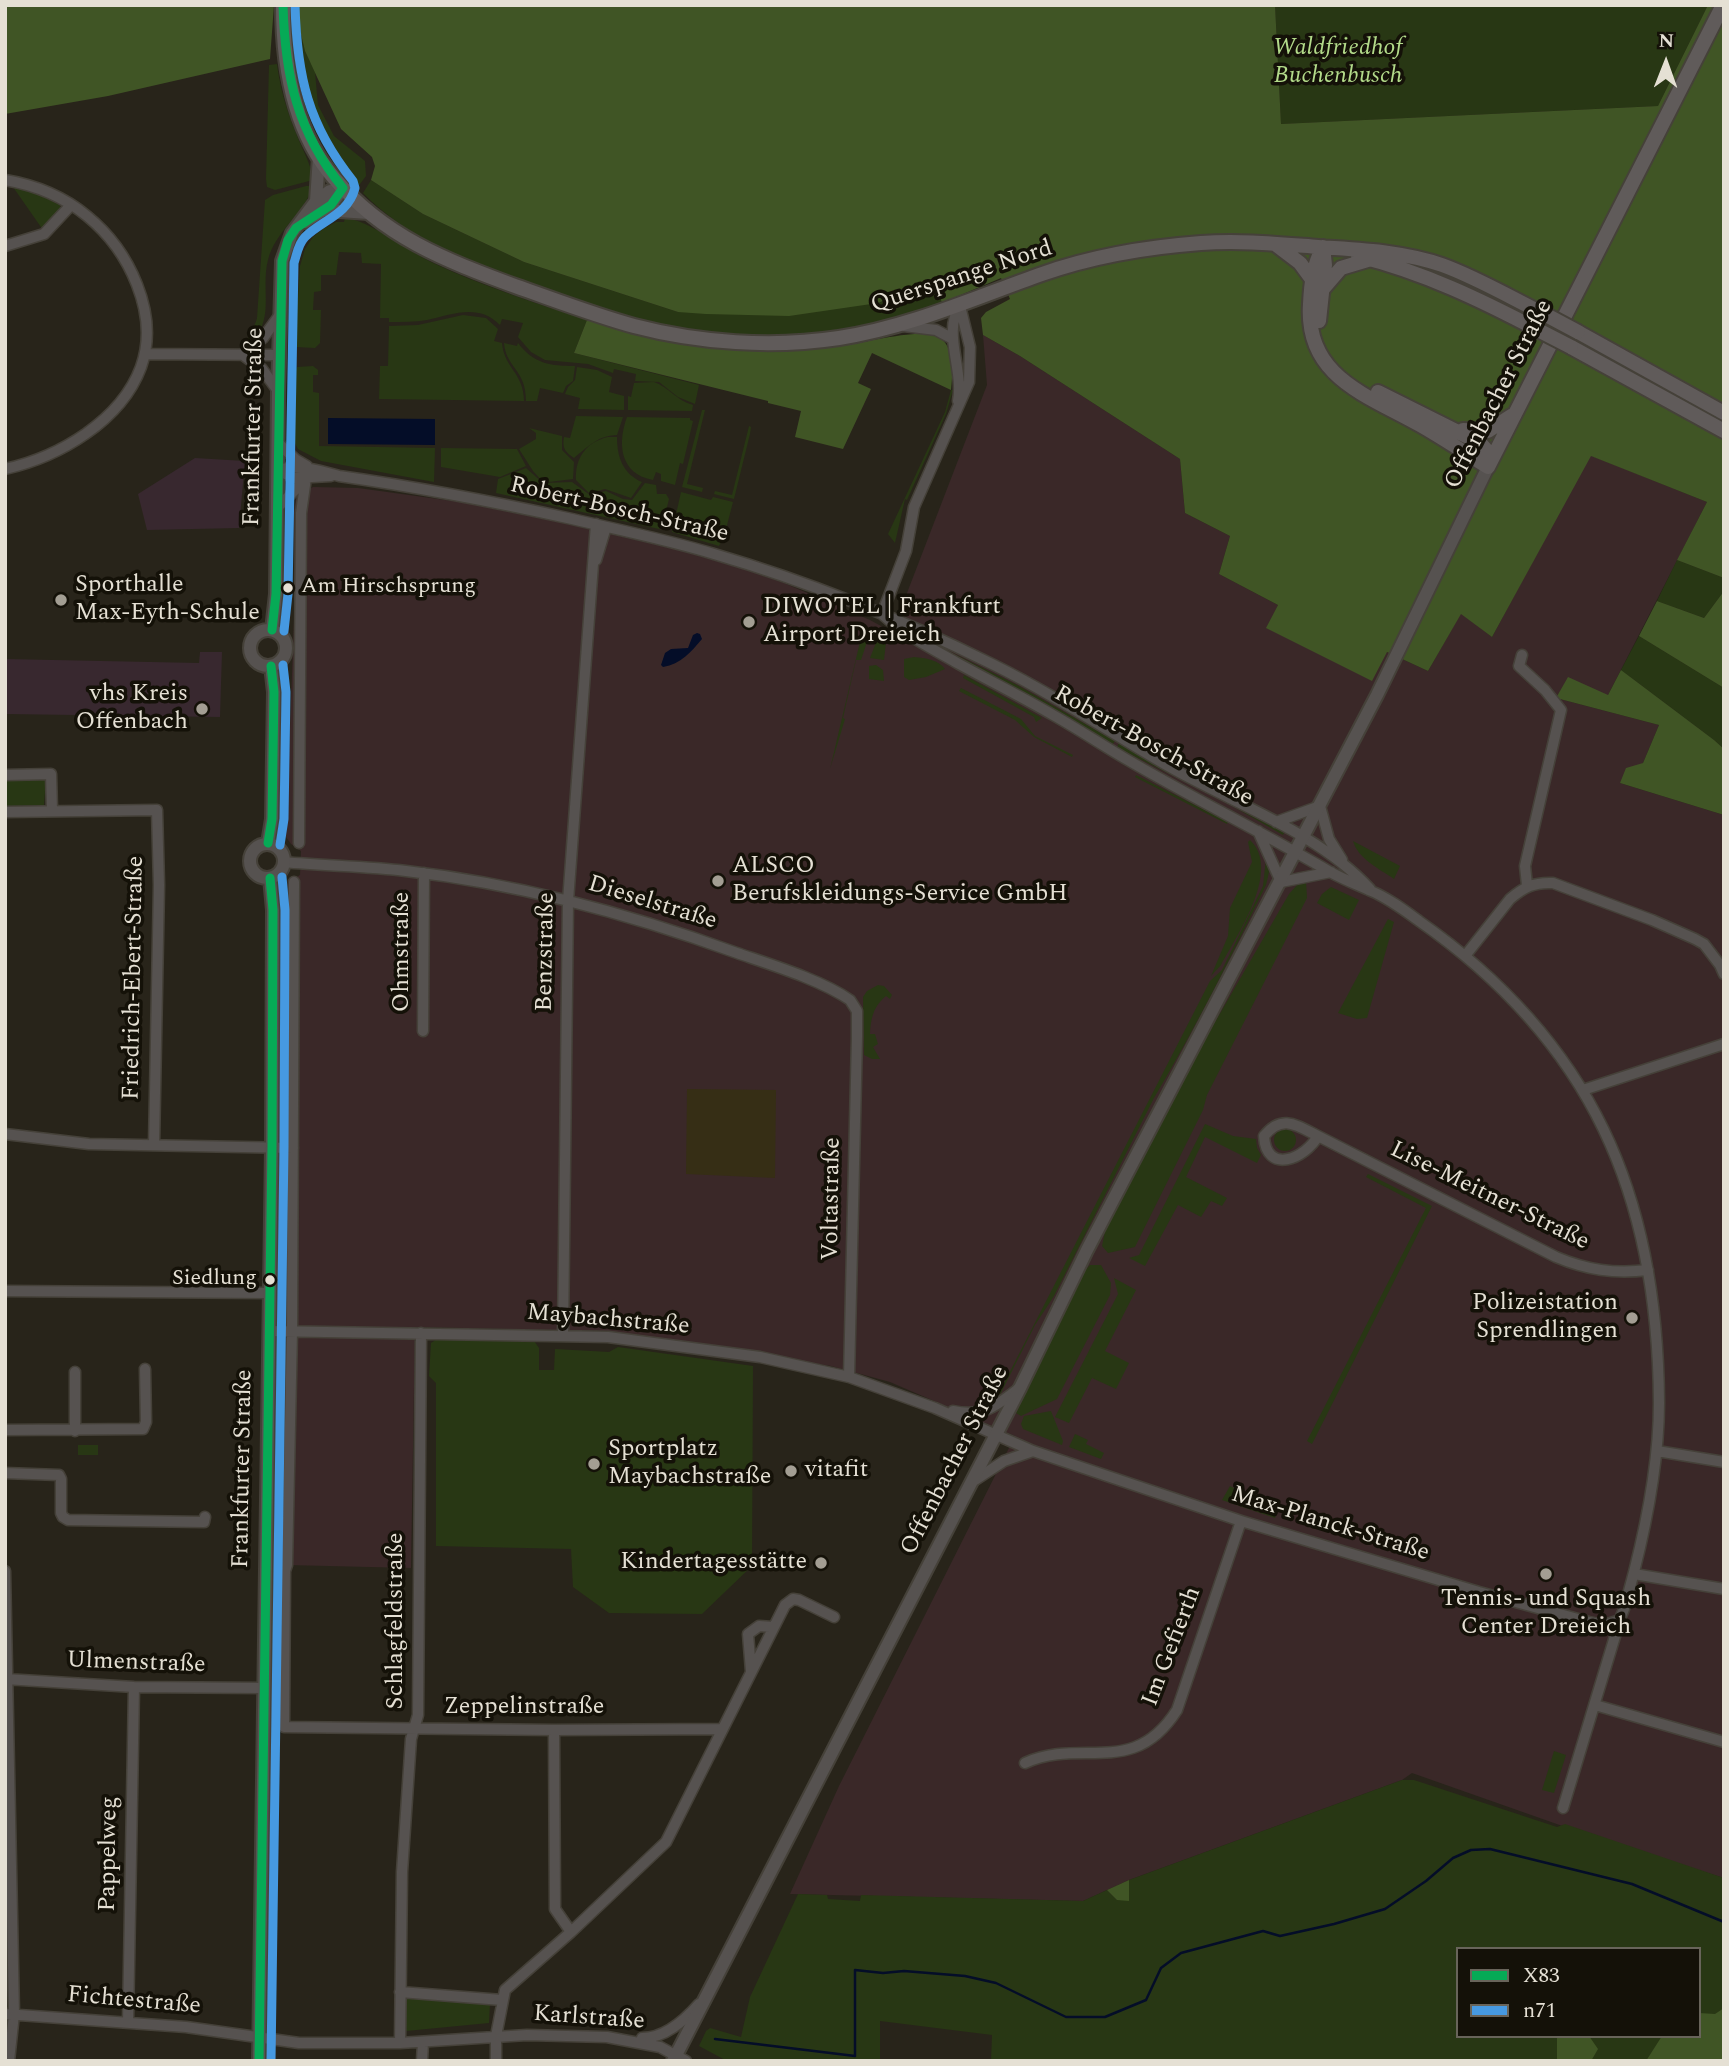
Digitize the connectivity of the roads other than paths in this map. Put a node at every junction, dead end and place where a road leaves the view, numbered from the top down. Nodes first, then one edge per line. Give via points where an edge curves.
1 (283, 5) edge
2 (1723, 5) edge
3 (319, 157) junction
4 (5, 180) edge
5 (344, 188) junction
6 (71, 205) junction
7 (320, 205) junction
8 (369, 213) junction
9 (1274, 243) junction
10 (5, 246) edge
11 (1323, 247) junction
12 (1371, 259) junction
13 (1311, 278) junction
14 (1322, 291) junction
15 (960, 306) junction
16 (279, 316) junction
17 (901, 326) junction
18 (953, 339) junction
19 (145, 354) junction
20 (243, 355) junction
21 (278, 355) junction
22 (278, 391) junction
23 (1515, 413) junction
24 (1724, 413) edge
25 (954, 418) junction
26 (1447, 425) junction
27 (1724, 431) edge
28 (277, 442) junction
29 (1488, 466) junction
30 (5, 469) edge
31 (277, 470) junction
32 (308, 473) junction
33 (276, 509) junction
34 (601, 526) junction
35 (882, 614) junction
36 (272, 630) junction
37 (1522, 654) dead end
38 (271, 666) junction
39 (5, 775) edge
40 (1320, 806) junction
41 (52, 810) junction
42 (5, 811) edge
43 (1276, 822) junction
44 (1257, 829) junction
45 (1303, 838) junction
46 (268, 843) junction
47 (299, 843) dead end
48 (1297, 851) junction
49 (284, 862) junction
50 (1344, 864) junction
51 (1331, 872) junction
52 (425, 873) junction
53 (270, 878) junction
54 (294, 882) dead end
55 (1281, 882) junction
56 (1528, 885) junction
57 (1373, 892) junction
58 (568, 901) junction
59 (1465, 956) junction
60 (1724, 974) edge
61 (857, 1022) joint
62 (423, 1031) dead end
63 (1724, 1044) edge
64 (1583, 1090) junction
65 (5, 1134) edge
66 (1318, 1136) junction
67 (154, 1145) junction
68 (272, 1147) junction
69 (293, 1148) junction
70 (1648, 1270) junction
71 (5, 1291) edge
72 (268, 1293) junction
73 (269, 1331) junction
74 (292, 1331) junction
75 (421, 1333) junction
76 (563, 1335) junction
77 (145, 1369) dead end
78 (75, 1372) dead end
79 (849, 1377) junction
80 (1020, 1388) junction
81 (935, 1408) junction
82 (5, 1430) edge
83 (75, 1431) junction
84 (996, 1435) junction
85 (1033, 1451) junction
86 (1657, 1451) junction
87 (1724, 1462) edge
88 (5, 1473) edge
89 (971, 1484) junction
90 (205, 1517) dead end
91 (1241, 1521) junction
92 (5, 1571) edge
93 (1634, 1574) junction
94 (1724, 1589) edge
95 (834, 1617) dead end
96 (1617, 1621) junction
97 (773, 1628) junction
98 (751, 1671) junction
99 (6, 1679) edge
100 (134, 1688) junction
101 (264, 1688) junction
102 (1595, 1705) junction
103 (284, 1727) joint
104 (415, 1728) junction
105 (722, 1729) junction
106 (554, 1730) junction
107 (1724, 1742) edge
108 (1025, 1763) dead end
109 (1563, 1808) dead end
110 (571, 1932) junction
111 (400, 1992) junction
112 (706, 1996) junction
113 (502, 2000) junction
114 (10, 2014) edge
115 (128, 2022) junction
116 (496, 2036) junction
117 (259, 2037) junction
118 (623, 2038) junction
119 (423, 2042) junction
120 (400, 2043) junction
121 (678, 2059) edge
122 (9, 2061) edge
123 (259, 2061) edge
124 (422, 2061) edge
125 (496, 2061) edge

1 - 3 main road via 289,78 297,109
2 - 23 main road, Offenbacher Straße
3 - 5 main road
3 - 7 street
4 - 6 street via 29,185
5 - 7 street, Frankfurter Straße via 324,194
5 - 8 main road, Querspange Nord
6 - 10 street via 44,234
6 - 19 street via 106,235 130,270 145,312
7 - 8 street
7 - 16 street, Frankfurter Straße via 288,240
8 - 17 main road, Querspange Nord via 446,259 652,330 781,343
9 - 11 main road, Querspange Nord
9 - 13 main road
9 - 15 main road, Querspange Nord via 1198,243 1117,254 1042,274
11 - 12 main road
11 - 13 main road
11 - 14 main road
11 - 24 main road, Querspange Nord, bridge via 1399,254 1458,272
12 - 14 main road via 1341,268
12 - 27 main road, bridge via 1446,284
13 - 29 main road via 1312,337 1332,372 1363,395
14 - 26 main road via 1323,338 1341,368 1366,386
15 - 17 main road, Querspange Nord
15 - 18 street via 953,319
15 - 25 street via 970,341 970,373
16 - 20 street
16 - 21 street, Frankfurter Straße
17 - 18 street via 936,330
18 - 25 street via 959,382
19 - 20 street
19 - 30 street via 136,377 108,417 57,449
20 - 21 street
20 - 22 street via 262,369
21 - 22 street, Frankfurter Straße
22 - 28 street, Frankfurter Straße
23 - 26 main road via 1488,431
23 - 29 main road, Offenbacher Straße
25 - 35 street via 914,507 906,551
26 - 29 main road via 1483,445
28 - 31 street, Frankfurter Straße
28 - 32 street
29 - 40 street, Offenbacher Straße
31 - 32 street, Robert-Bosch-Straße
31 - 33 street, Frankfurter Straße
32 - 33 street
32 - 34 street, Robert-Bosch-Straße
32 - 47 street, Frankfurter Straße via 301,513
33 - 36 street, Frankfurter Straße
34 - 35 street, Robert-Bosch-Straße via 713,553
34 - 58 street, Benzstraße via 593,570
35 - 43 street, Robert-Bosch-Straße via 994,665 1170,767
35 - 44 street, Robert-Bosch-Straße via 924,645
36 - 38 street via 282,635 287,652 281,662
36 - 38 street via 260,631 250,647 256,662
37 - 56 street via 1519,666 1561,710 1525,866
38 - 46 street via 272,819
39 - 41 street via 51,774
40 - 43 street, Robert-Bosch-Straße
40 - 45 street, Offenbacher Straße
40 - 50 street via 1329,839
41 - 42 street
41 - 67 street, Friedrich-Ebert-Straße via 156,810
43 - 45 street, Robert-Bosch-Straße
44 - 48 street, Robert-Bosch-Straße
44 - 55 street
45 - 48 street, Offenbacher Straße
45 - 50 street, Robert-Bosch-Straße
46 - 49 street via 281,850
46 - 53 street via 257,846 249,861 258,876
48 - 51 street, Robert-Bosch-Straße
48 - 55 street, Offenbacher Straße
49 - 52 street, Dieselstraße
49 - 53 street
50 - 57 street
51 - 55 street
51 - 57 street, Robert-Bosch-Straße
52 - 58 street, Dieselstraße
52 - 62 street, Ohmstraße
53 - 68 street, Frankfurter Straße
54 - 69 street, Frankfurter Straße
55 - 80 street, Offenbacher Straße via 1087,1250
56 - 59 street via 1510,899
56 - 60 street via 1564,886 1676,930 1704,944
57 - 59 street
58 - 61 street, Dieselstraße via 637,918 805,979 850,1000
58 - 76 street, Benzstraße
59 - 64 street via 1525,1013
61 - 79 street, Voltastraße
63 - 64 street
64 - 70 street via 1614,1147 1636,1213
65 - 67 street via 69,1143
66 - 66 street, Lise-Meitner-Straße via 1286,1122 1272,1126 1264,1136 1269,1154 1288,1160 1312,1146
66 - 70 street, Lise-Meitner-Straße via 1556,1257 1603,1271
67 - 68 street
68 - 69 street
68 - 72 street, Frankfurter Straße
69 - 74 street, Frankfurter Straße
70 - 86 street via 1658,1362
71 - 72 street
72 - 73 street, Frankfurter Straße
73 - 74 street, Maybachstraße
73 - 101 street, Frankfurter Straße
74 - 75 street, Maybachstraße
74 - 103 street, Frankfurter Straße
75 - 76 street, Maybachstraße
75 - 104 street, Schlagfeldstraße
76 - 79 street, Maybachstraße via 760,1357
77 - 83 street via 143,1429
78 - 83 street
79 - 81 street, Maybachstraße
80 - 81 street, Maybachstraße via 981,1413
80 - 84 street, Offenbacher Straße
81 - 84 street, Maybachstraße
82 - 83 street
84 - 85 street, Max-Planck-Straße
84 - 89 street, Offenbacher Straße
85 - 89 street via 992,1468
85 - 91 street, Max-Planck-Straße
86 - 87 street
86 - 93 street
88 - 90 street via 59,1475 61,1513 68,1520 204,1521
89 - 112 street, Offenbacher Straße
91 - 96 street, Max-Planck-Straße via 1553,1612 1604,1625
91 - 108 street, Im Gefierth via 1177,1710 1163,1729 1141,1746 1121,1751 1043,1756
92 - 99 street
93 - 94 street
93 - 96 street
95 - 97 street via 793,1599
96 - 102 street
97 - 98 street
97 - 98 street via 759,1626 748,1634
98 - 105 street
99 - 100 street, Ulmenstraße
99 - 114 street
100 - 101 street, Ulmenstraße
100 - 115 street, Pappelweg
101 - 117 street, Frankfurter Straße
102 - 107 street
102 - 109 street
103 - 104 street, Zeppelinstraße
104 - 106 street, Zeppelinstraße
104 - 111 street, Schlagfeldstraße via 402,1872
105 - 106 street, Zeppelinstraße
105 - 110 street via 666,1842
106 - 110 street via 555,1909
110 - 113 street via 507,1987
111 - 113 street
111 - 120 street, Schlagfeldstraße
112 - 118 street via 689,2016 656,2038
112 - 121 street, Offenbacher Straße
113 - 116 street
114 - 115 street, Fichtestraße
114 - 122 street
115 - 117 street, Fichtestraße
116 - 118 street, Karlstraße
116 - 119 street, Karlstraße
116 - 125 street
117 - 120 street via 299,2043
117 - 123 street, Frankfurter Straße
118 - 121 street, Karlstraße via 660,2047
119 - 120 street
119 - 124 street

